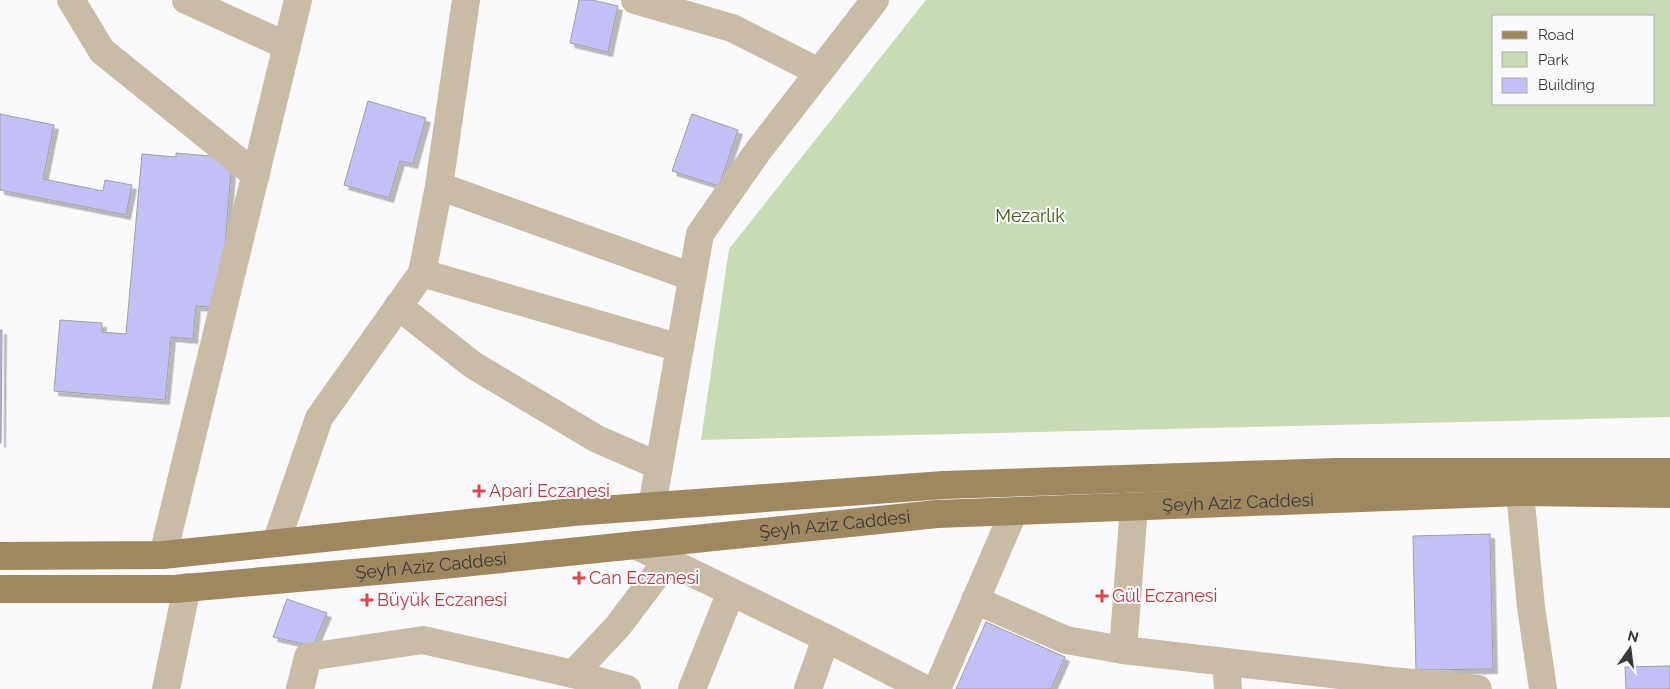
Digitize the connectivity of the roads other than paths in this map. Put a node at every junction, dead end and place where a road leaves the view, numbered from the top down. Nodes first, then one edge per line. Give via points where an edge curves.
1 (71, 0) edge
2 (186, 0) edge
3 (298, 0) edge
4 (466, 0) edge
5 (635, 0) edge
6 (874, 0) edge
7 (287, 46) junction
8 (819, 72) junction
9 (256, 175) junction
10 (439, 186) junction
11 (422, 273) junction
12 (692, 277) junction
13 (398, 306) junction
14 (680, 348) junction
15 (659, 466) junction
16 (1670, 472) edge
17 (1518, 482) junction
18 (1670, 494) edge
19 (652, 506) junction
20 (1134, 507) junction
21 (1014, 511) junction
22 (276, 543) junction
23 (635, 545) junction
24 (163, 555) junction
25 (0, 556) edge
26 (667, 561) junction
27 (187, 587) junction
28 (0, 589) edge
29 (731, 592) junction
30 (975, 600) junction
31 (826, 638) junction
32 (1124, 650) junction
33 (1226, 662) junction
34 (573, 674) junction
35 (1391, 685) edge
36 (166, 689) edge
37 (300, 689) edge
38 (627, 689) edge
39 (692, 689) edge
40 (808, 689) edge
41 (925, 689) edge
42 (937, 689) edge
43 (1228, 689) edge
44 (1478, 689) edge
45 (1543, 689) edge

1 - 9 street via 102,51
2 - 7 street
3 - 7 street
4 - 10 street
5 - 8 street via 732,28
6 - 8 street
7 - 9 street
8 - 12 street via 758,150 700,234
9 - 24 street
10 - 11 street
10 - 12 street
11 - 13 street
11 - 14 street
12 - 14 street
13 - 15 street via 473,365 597,439
13 - 22 street via 319,418
14 - 15 street
15 - 19 street
16 - 17 main road, Şeyh Aziz Caddesi
17 - 18 main road, Şeyh Aziz Caddesi
17 - 19 main road, Şeyh Aziz Caddesi via 1335,472 944,485
17 - 20 main road, Şeyh Aziz Caddesi
17 - 45 street
19 - 22 main road, Şeyh Aziz Caddesi
20 - 21 main road, Şeyh Aziz Caddesi
20 - 32 street
21 - 23 main road, Şeyh Aziz Caddesi via 936,514
21 - 30 street
22 - 24 main road, Şeyh Aziz Caddesi
23 - 26 street
23 - 27 main road, Şeyh Aziz Caddesi
24 - 25 main road, Şeyh Aziz Caddesi
26 - 29 street
26 - 34 street via 618,626
27 - 28 main road, Şeyh Aziz Caddesi
27 - 36 street
29 - 31 street
29 - 39 street
30 - 32 street via 1066,640
30 - 42 street
31 - 40 street
31 - 41 street
32 - 33 street
33 - 35 street
33 - 43 street
34 - 37 street via 423,640 308,657
34 - 38 street
35 - 44 street

